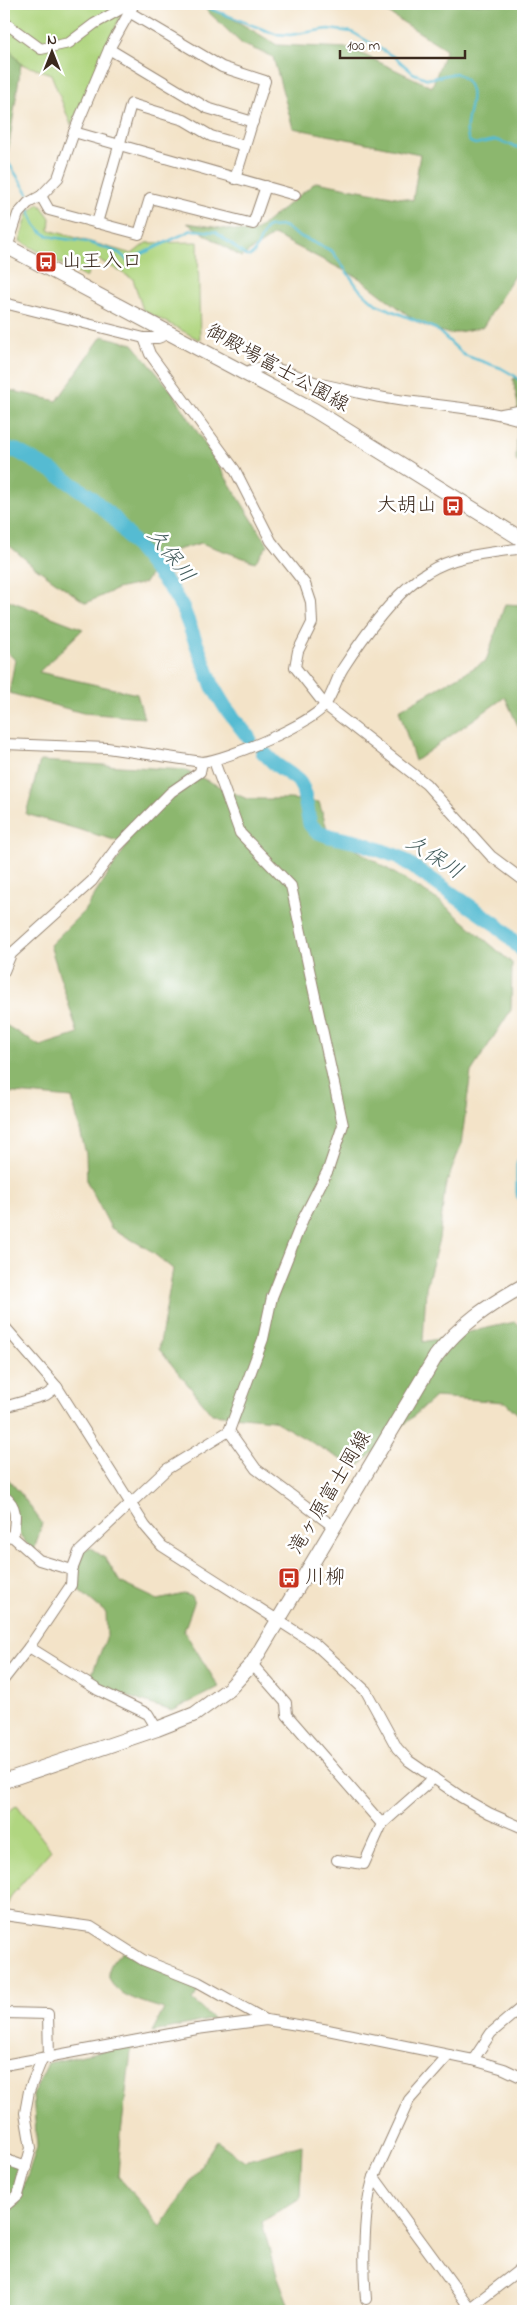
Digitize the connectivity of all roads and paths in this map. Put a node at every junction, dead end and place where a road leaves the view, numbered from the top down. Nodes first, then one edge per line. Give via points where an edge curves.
1 (131, 7) edge
2 (4, 22) edge
3 (109, 50) junction
4 (253, 122) junction
5 (74, 132) junction
6 (119, 145) junction
7 (246, 146) junction
8 (235, 179) junction
9 (266, 186) junction
10 (295, 195) dead end
11 (41, 196) junction
12 (98, 223) junction
13 (5, 250) edge
14 (4, 302) edge
15 (171, 333) junction
16 (144, 338) junction
17 (246, 373) junction
18 (523, 410) edge
19 (501, 414) junction
20 (523, 421) edge
21 (523, 540) edge
22 (523, 548) edge
23 (325, 705) junction
24 (4, 744) edge
25 (214, 761) junction
26 (202, 762) junction
27 (523, 880) edge
28 (4, 971) edge
29 (523, 1286) edge
30 (4, 1326) edge
31 (57, 1387) junction
32 (4, 1407) edge
33 (229, 1431) junction
34 (4, 1496) edge
35 (130, 1502) junction
36 (334, 1527) junction
37 (9, 1536) edge
38 (72, 1570) junction
39 (277, 1620) junction
40 (29, 1647) junction
41 (252, 1664) junction
42 (4, 1679) edge
43 (157, 1729) junction
44 (434, 1778) junction
45 (4, 1781) edge
46 (382, 1824) junction
47 (523, 1828) edge
48 (337, 1860) dead end
49 (4, 1915) edge
50 (523, 2006) edge
51 (4, 2013) edge
52 (266, 2020) junction
53 (449, 2055) junction
54 (45, 2059) junction
55 (473, 2060) junction
56 (4, 2065) edge
57 (523, 2078) edge
58 (4, 2159) edge
59 (26, 2167) junction
60 (374, 2177) junction
61 (4, 2207) edge
62 (523, 2267) edge
63 (366, 2299) dead end

1 - 2 street via 94,24 70,44 41,50
1 - 3 street
1 - 4 street via 222,67 265,81
3 - 4 street via 207,108
3 - 5 street
4 - 7 street
5 - 6 street
5 - 11 street via 58,178
6 - 7 street via 132,104 184,120 211,136
6 - 8 street
6 - 12 street
7 - 8 street
8 - 9 street
9 - 10 street
9 - 12 street via 253,224 150,198 139,234
11 - 12 street via 49,210
11 - 13 street via 18,214
13 - 15 main road, 御殿場富士公園線
14 - 16 street
15 - 16 street via 158,338
15 - 17 main road, 御殿場富士公園線
16 - 23 street via 150,354 235,470 271,541 305,584 311,602 312,623 298,651 295,667
17 - 19 street via 270,367 306,380 390,399
17 - 21 main road, 御殿場富士公園線 via 366,441
18 - 19 street
19 - 20 street
22 - 23 street via 459,558 428,572 384,612 365,636
23 - 25 street via 270,738
23 - 27 street via 426,784 491,856
24 - 26 street via 107,748
25 - 26 street
25 - 33 street via 240,834 291,886 343,1125 328,1170 303,1219 272,1297 263,1339
26 - 28 street via 200,772 171,792 116,847 92,881 11,954
29 - 36 main road, 滝ヶ原富士岡線 via 475,1315 446,1342
30 - 31 street
31 - 32 street via 46,1395
31 - 35 street
33 - 35 street via 166,1469
33 - 36 street via 256,1469
34 - 37 street via 11,1501 16,1512
35 - 38 street via 79,1552
35 - 39 street via 162,1546
36 - 39 main road, 滝ヶ原富士岡線
37 - 38 street via 39,1560
38 - 40 street via 71,1584
39 - 41 main road, 滝ヶ原富士岡線
39 - 44 street via 315,1644 358,1681 397,1748 408,1761
40 - 42 street
40 - 43 street via 93,1687 148,1714
41 - 43 main road, 滝ヶ原富士岡線 via 211,1703 194,1714
41 - 46 street via 286,1703 287,1715
43 - 45 main road, 滝ヶ原富士岡線
44 - 46 street
44 - 47 street via 489,1813
46 - 48 street via 364,1864
49 - 52 street via 91,1927 143,1960 198,1982
50 - 55 street via 491,2033
51 - 54 street via 48,2014
52 - 53 street
52 - 54 street
53 - 55 street
53 - 60 street via 409,2100
54 - 56 street
54 - 59 street via 29,2092 25,2113 31,2148
55 - 57 street
58 - 59 street
59 - 61 street via 18,2195
60 - 62 street via 470,2308
60 - 63 street via 364,2250

